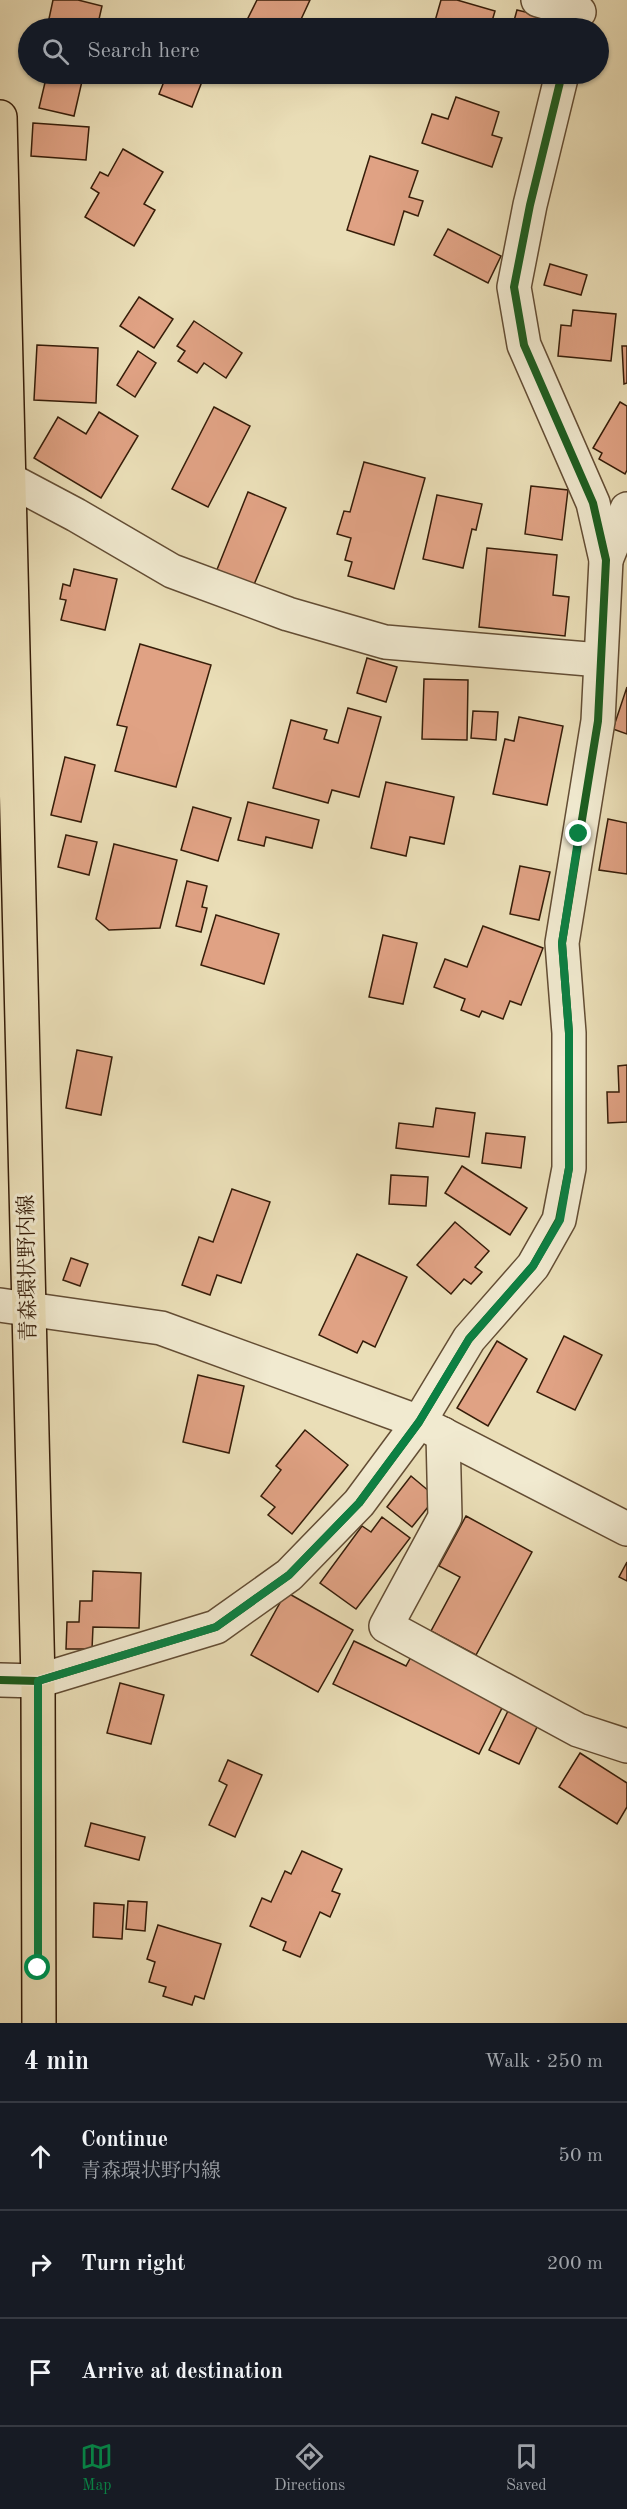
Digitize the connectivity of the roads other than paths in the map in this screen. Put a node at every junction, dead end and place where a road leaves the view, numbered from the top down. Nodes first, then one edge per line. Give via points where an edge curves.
1 (538, 0) edge
2 (579, 13) edge
3 (560, 84) edge
4 (0, 117) edge
5 (5, 483) edge
6 (627, 509) edge
7 (606, 560) junction
8 (609, 649) edge
9 (14, 1306) edge
10 (431, 1428) junction
11 (627, 1529) edge
12 (0, 1680) edge
13 (38, 1681) junction
14 (627, 1746) edge
15 (39, 2023) edge

1 - 2 street
3 - 7 street via 514,287 524,345 593,503
4 - 5 main road, 青森環状野内線
5 - 8 street via 76,515 172,571 288,614 386,642
5 - 9 main road, 青森環状野内線
6 - 7 street
7 - 8 street
8 - 10 street via 562,943 569,1033 569,1168 560,1220 533,1266 469,1339
9 - 10 street via 161,1328
9 - 13 main road, 青森環状野内線
10 - 11 street
10 - 13 street via 289,1575 216,1627
10 - 14 street via 445,1517 386,1626 578,1730
12 - 13 street
13 - 15 main road, 青森環状野内線

